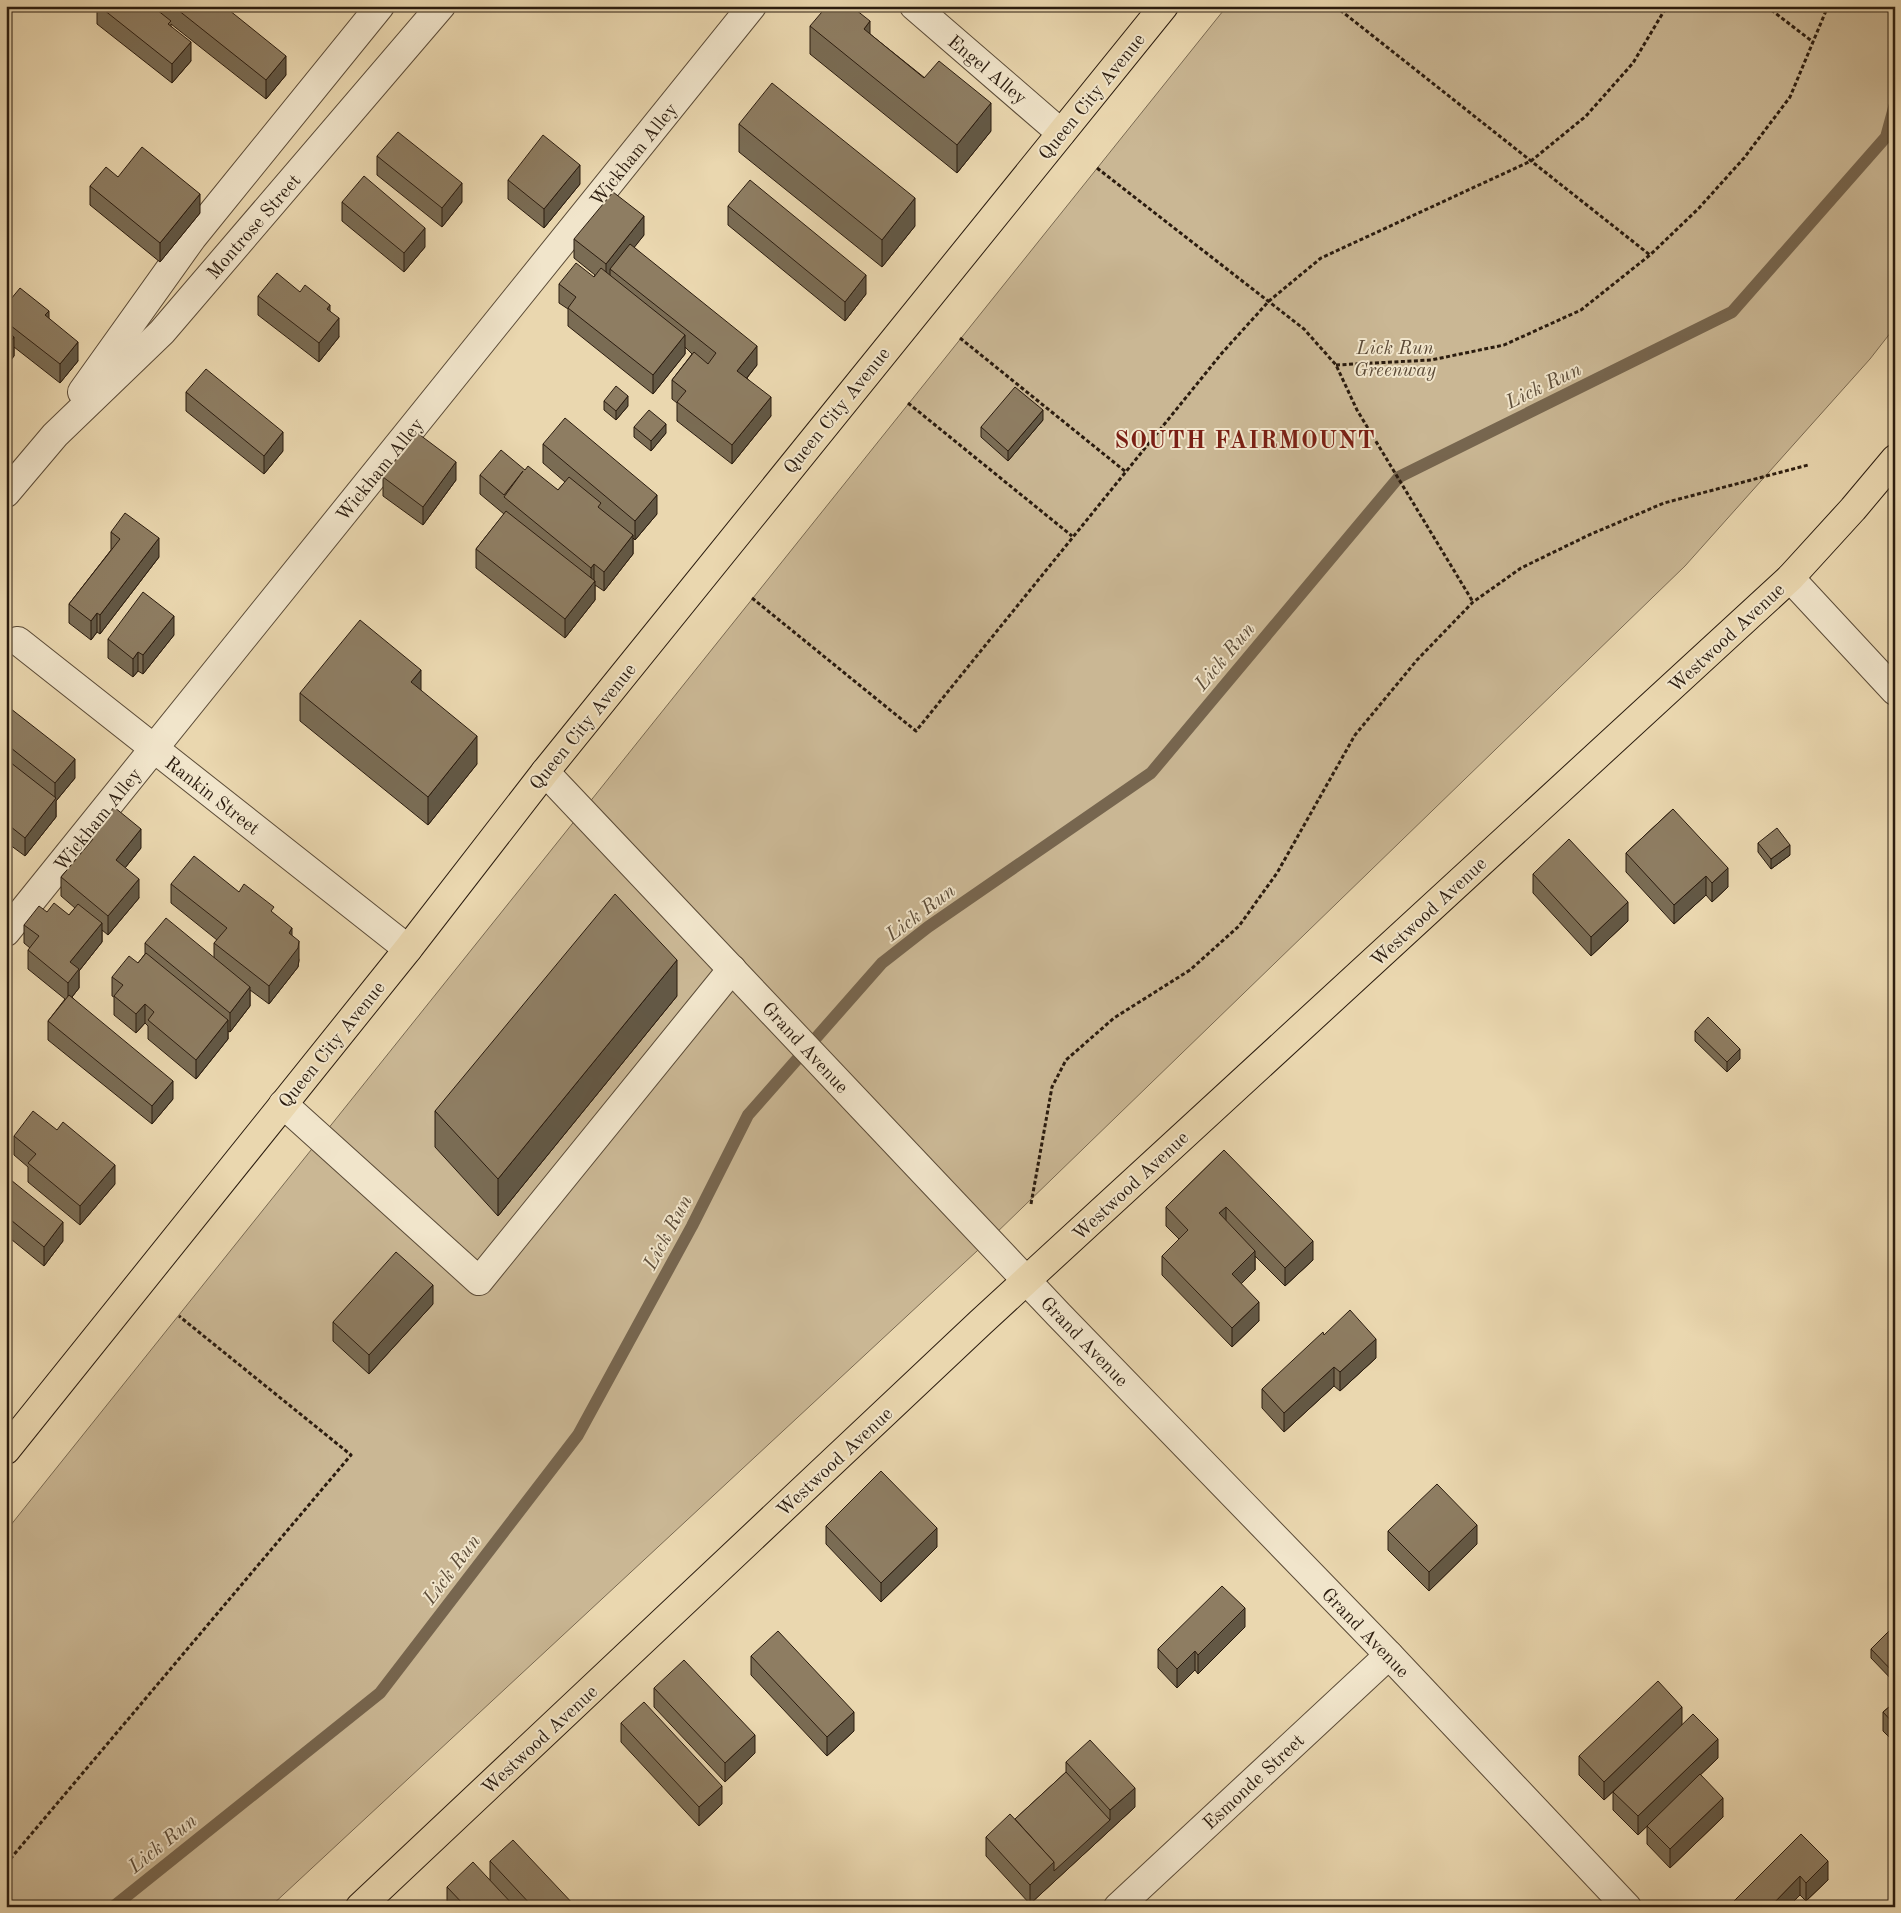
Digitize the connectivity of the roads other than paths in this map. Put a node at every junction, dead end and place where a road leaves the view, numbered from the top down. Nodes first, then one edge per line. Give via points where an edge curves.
1 (380, 6) edge
2 (441, 6) edge
3 (752, 6) edge
4 (914, 6) edge
5 (1164, 6) edge
6 (1061, 133) junction
7 (55, 435) junction
8 (1895, 459) edge
9 (6, 493) edge
10 (1790, 578) junction
11 (18, 641) dead end
12 (1895, 691) edge
13 (154, 748) junction
14 (545, 772) junction
15 (6, 932) edge
16 (408, 949) junction
17 (732, 969) junction
18 (283, 1104) junction
19 (1027, 1280) junction
20 (6, 1450) edge
21 (1389, 1655) junction
22 (360, 1907) edge
23 (1118, 1907) edge
24 (1627, 1907) edge

1 - 7 street, Montrose Street via 192,238 92,377
2 - 7 street, Montrose Street via 162,332
3 - 13 street, Wickham Alley
4 - 6 street, Engel Alley
5 - 6 main road, Queen City Avenue
6 - 14 main road, Queen City Avenue
7 - 9 street, Montrose Street
8 - 10 main road, Westwood Avenue via 1854,510
10 - 12 street
10 - 19 main road, Westwood Avenue
11 - 13 street, Rankin Street
13 - 15 street, Wickham Alley
13 - 16 street, Rankin Street
14 - 16 main road, Queen City Avenue
14 - 17 street, Grand Avenue
16 - 18 main road, Queen City Avenue
17 - 18 street via 479,1281
17 - 19 street, Grand Avenue
18 - 20 main road, Queen City Avenue
19 - 21 street, Grand Avenue
19 - 22 main road, Westwood Avenue
21 - 23 street, Esmonde Street
21 - 24 street, Grand Avenue

